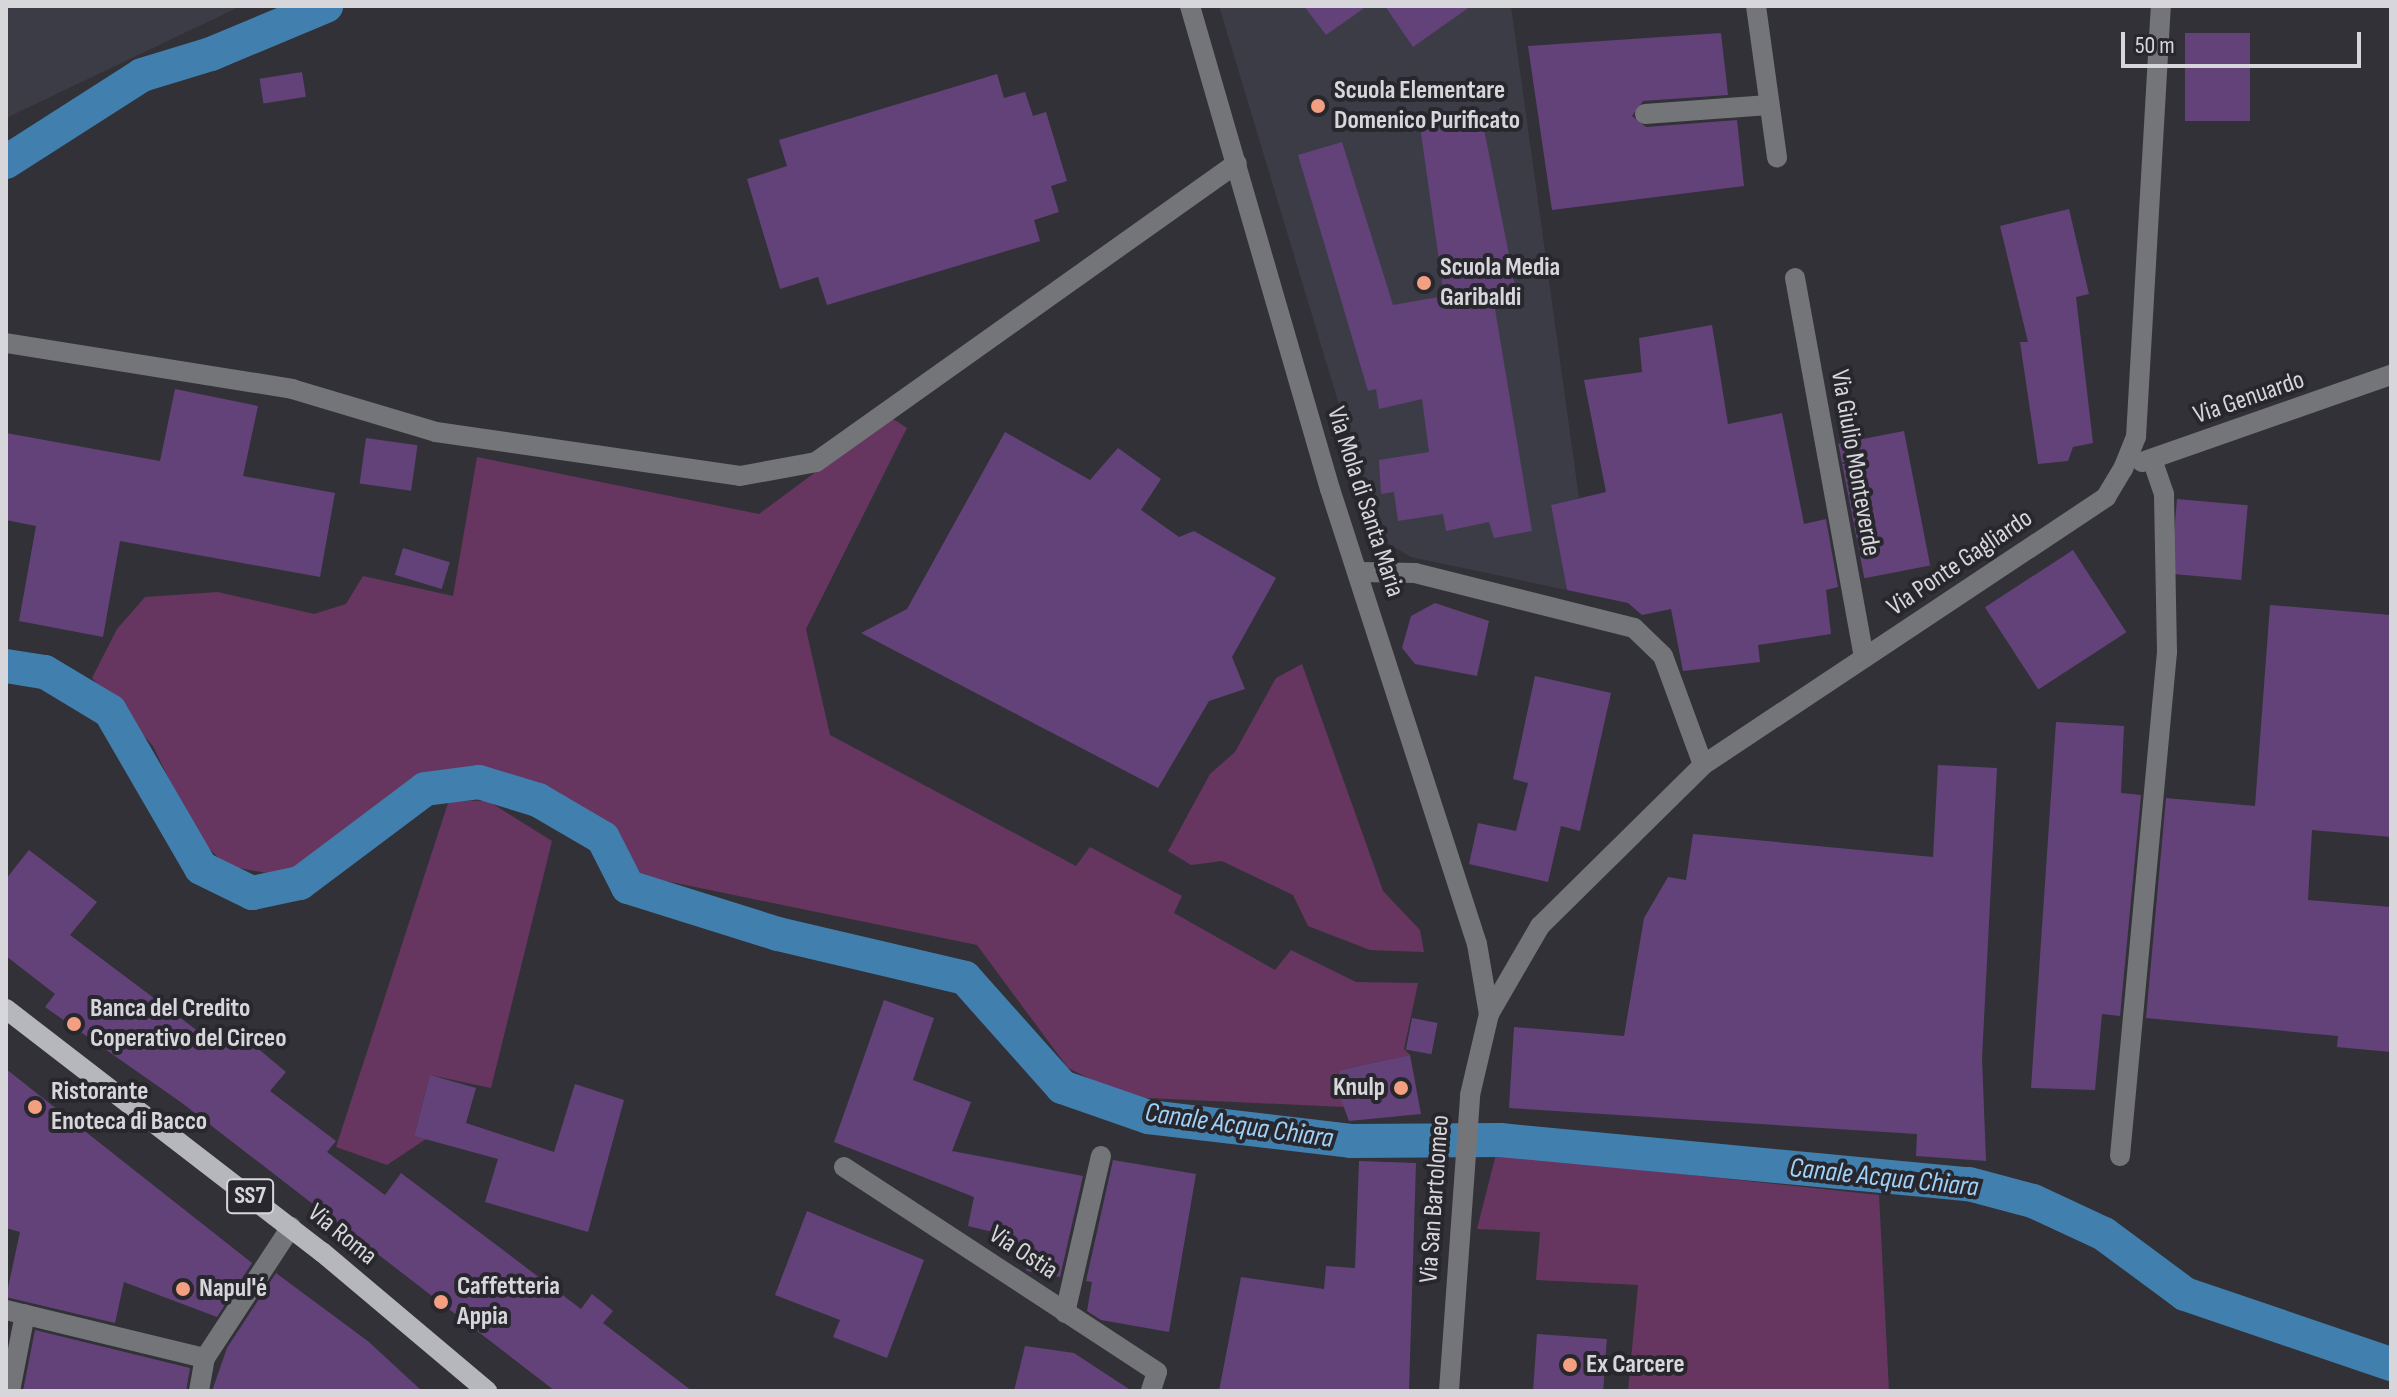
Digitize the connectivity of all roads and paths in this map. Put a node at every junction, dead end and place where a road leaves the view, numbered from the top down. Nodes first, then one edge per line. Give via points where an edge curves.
1 (1190, 6) edge
2 (1756, 6) edge
3 (2161, 6) edge
4 (1769, 105) junction
5 (1645, 114) dead end
6 (1777, 158) dead end
7 (1237, 163) junction
8 (1795, 278) dead end
9 (6, 343) edge
10 (2391, 375) edge
11 (2152, 459) junction
12 (2123, 469) junction
13 (1361, 572) junction
14 (1864, 658) junction
15 (1703, 765) junction
16 (6, 1009) edge
17 (1489, 1014) junction
18 (1101, 1156) dead end
19 (2120, 1156) dead end
20 (844, 1167) dead end
21 (291, 1227) junction
22 (16, 1312) edge
23 (1065, 1313) junction
24 (205, 1358) junction
25 (10, 1391) edge
26 (199, 1391) edge
27 (487, 1391) edge
28 (1151, 1391) edge
29 (1449, 1391) edge

1 - 7 street, Via Mola di Santa Maria
2 - 4 street
3 - 12 street, Via Ponte Gagliardo via 2136,437
4 - 5 street
4 - 6 street
7 - 9 street via 816,462 740,476 436,432 292,389
7 - 13 street, Via Mola di Santa Maria via 1330,489
8 - 14 street, Via Giulio Monteverde
10 - 11 street, Via Genuardo
11 - 12 street, Via Genuardo
11 - 19 street via 2164,494 2167,652
12 - 14 street, Via Ponte Gagliardo via 2106,497
13 - 15 street via 1415,573 1634,628 1663,656
13 - 17 street, Via Mola di Santa Maria via 1477,944
14 - 15 street, Via Ponte Gagliardo
15 - 17 street, Via Ponte Gagliardo via 1540,926
16 - 21 main road, Via Roma / SS7
17 - 29 street, Via San Bartolomeo via 1460,1164
18 - 23 street
20 - 23 street, Via Ostia
21 - 24 street
21 - 27 main road, Via Roma / SS7
22 - 24 street
22 - 25 street
23 - 28 street, Via Ostia via 1157,1372
24 - 26 street

